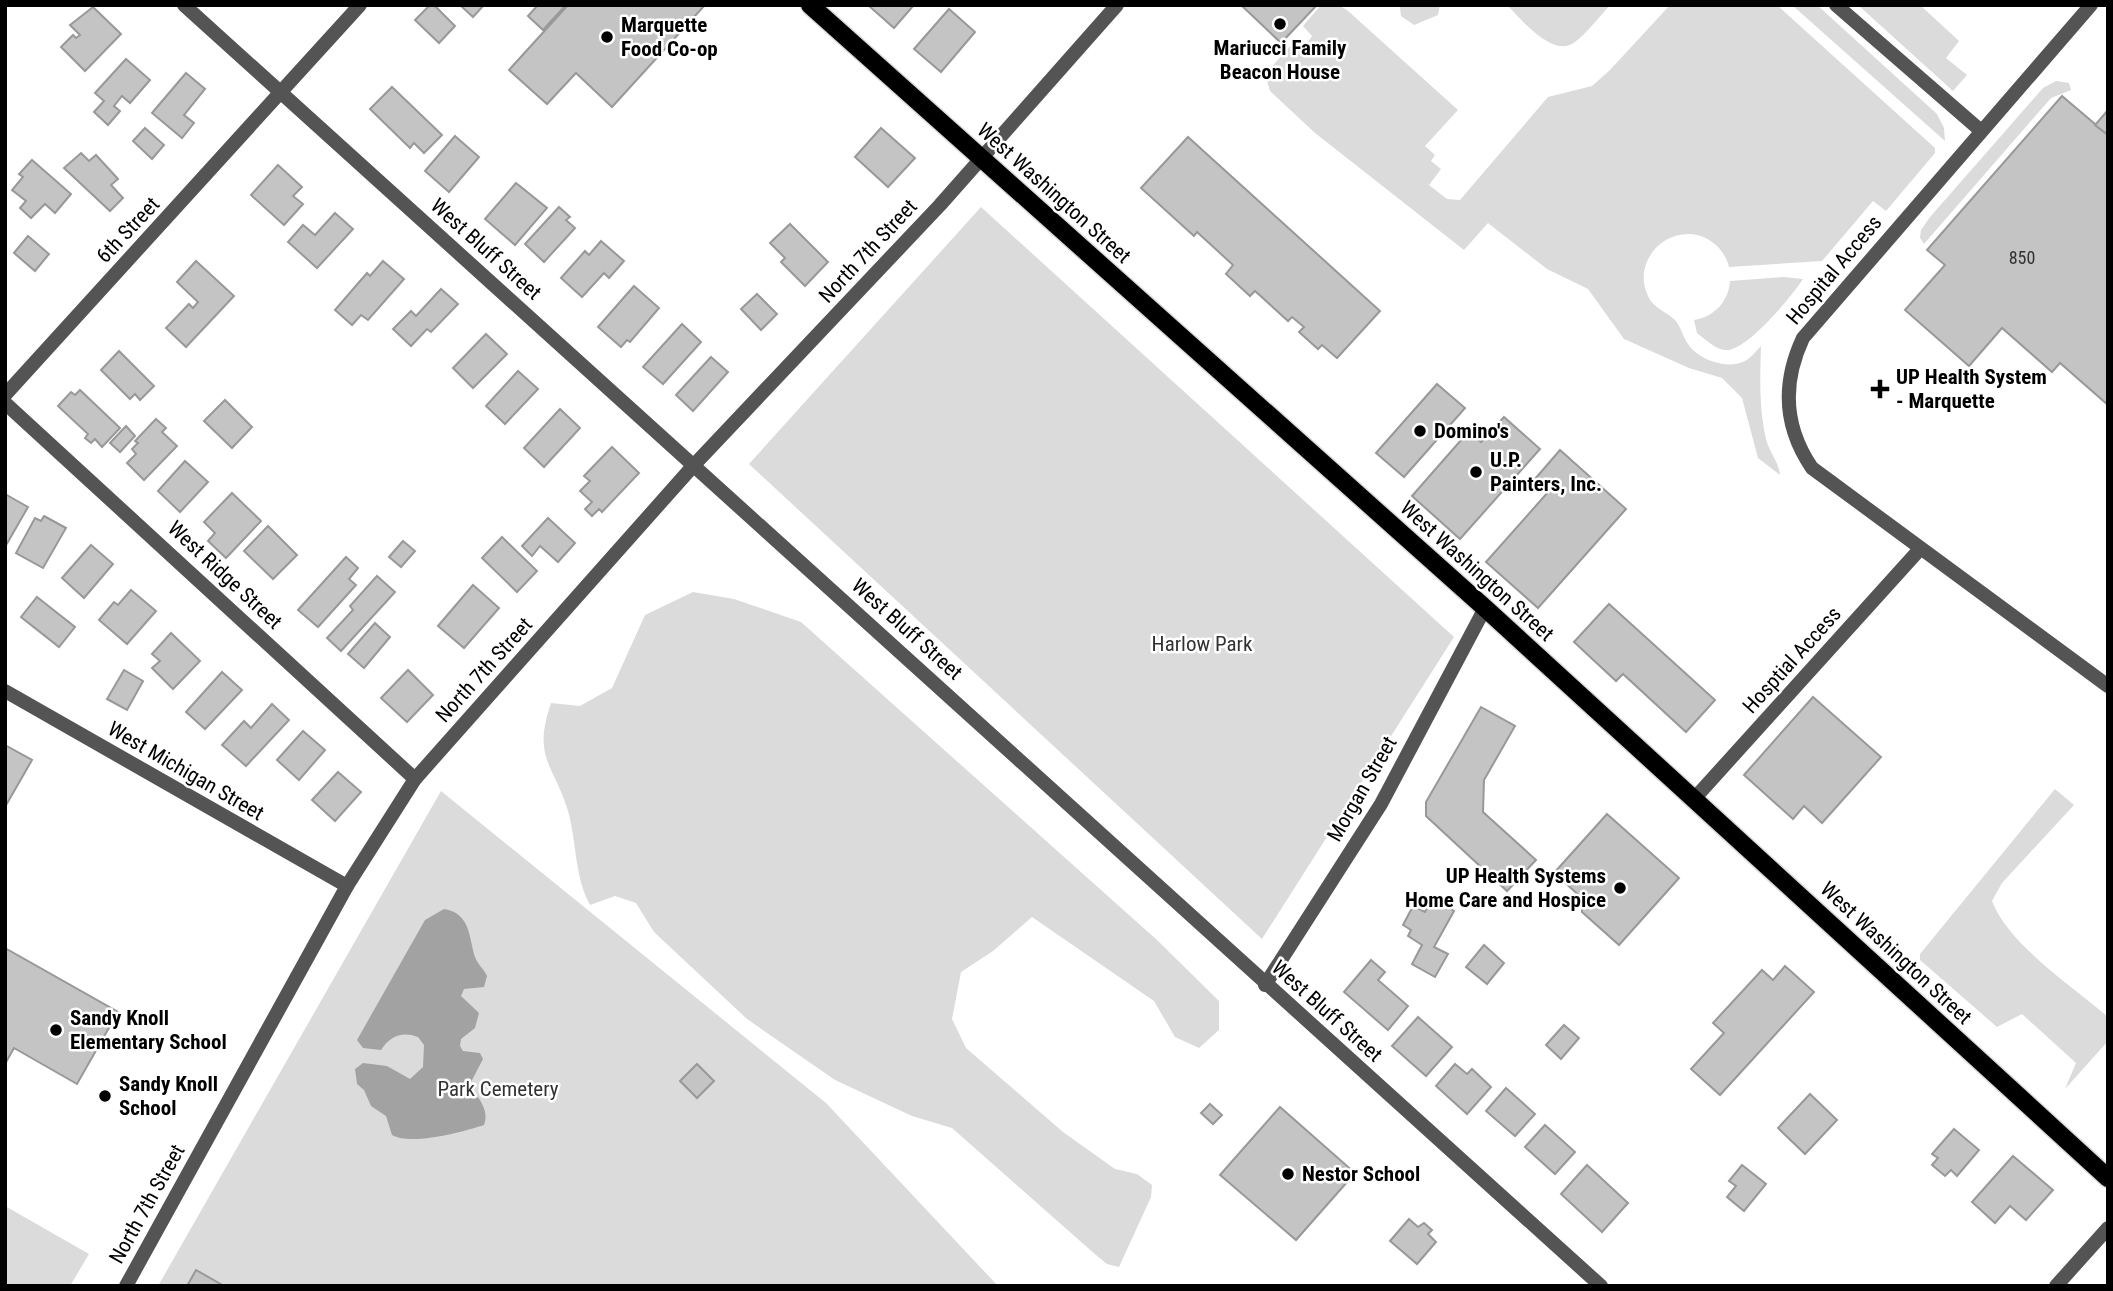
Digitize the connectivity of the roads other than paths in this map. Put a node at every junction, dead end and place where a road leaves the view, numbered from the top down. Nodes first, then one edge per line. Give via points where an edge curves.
1 (184, 5) edge
2 (360, 5) edge
3 (810, 5) edge
4 (1117, 5) edge
5 (1836, 5) edge
6 (2091, 5) edge
7 (282, 94) junction
8 (1980, 130) junction
9 (981, 159) junction
10 (5, 395) edge
11 (5, 403) edge
12 (694, 465) junction
13 (1920, 550) junction
14 (1485, 608) junction
15 (2108, 687) edge
16 (5, 691) edge
17 (415, 779) junction
18 (1694, 799) junction
19 (347, 886) junction
20 (1265, 985) junction
21 (2108, 1178) edge
22 (2108, 1228) edge
23 (126, 1286) edge
24 (1601, 1286) edge
25 (2056, 1286) edge

1 - 7 street, West Bluff Street
2 - 7 street, 6th Street
3 - 9 main road, West Washington Street
4 - 9 street, North 7th Street
5 - 8 street
6 - 8 street, Hospital Access
7 - 10 street, 6th Street
7 - 12 street, West Bluff Street
8 - 13 street, Hospital Access via 1803,338 1790,373 1792,432 1812,468
9 - 12 street, North 7th Street
9 - 14 main road, West Washington Street
11 - 17 street, West Ridge Street
12 - 17 street, North 7th Street
12 - 20 street, West Bluff Street
13 - 15 street, Hospital Access
13 - 18 street, Hosptial Access
14 - 18 main road, West Washington Street
14 - 20 street, Morgan Street via 1381,804
16 - 19 street, West Michigan Street
17 - 19 street, North 7th Street
18 - 21 main road, West Washington Street
19 - 23 street, North 7th Street
20 - 24 street, West Bluff Street
22 - 25 street

